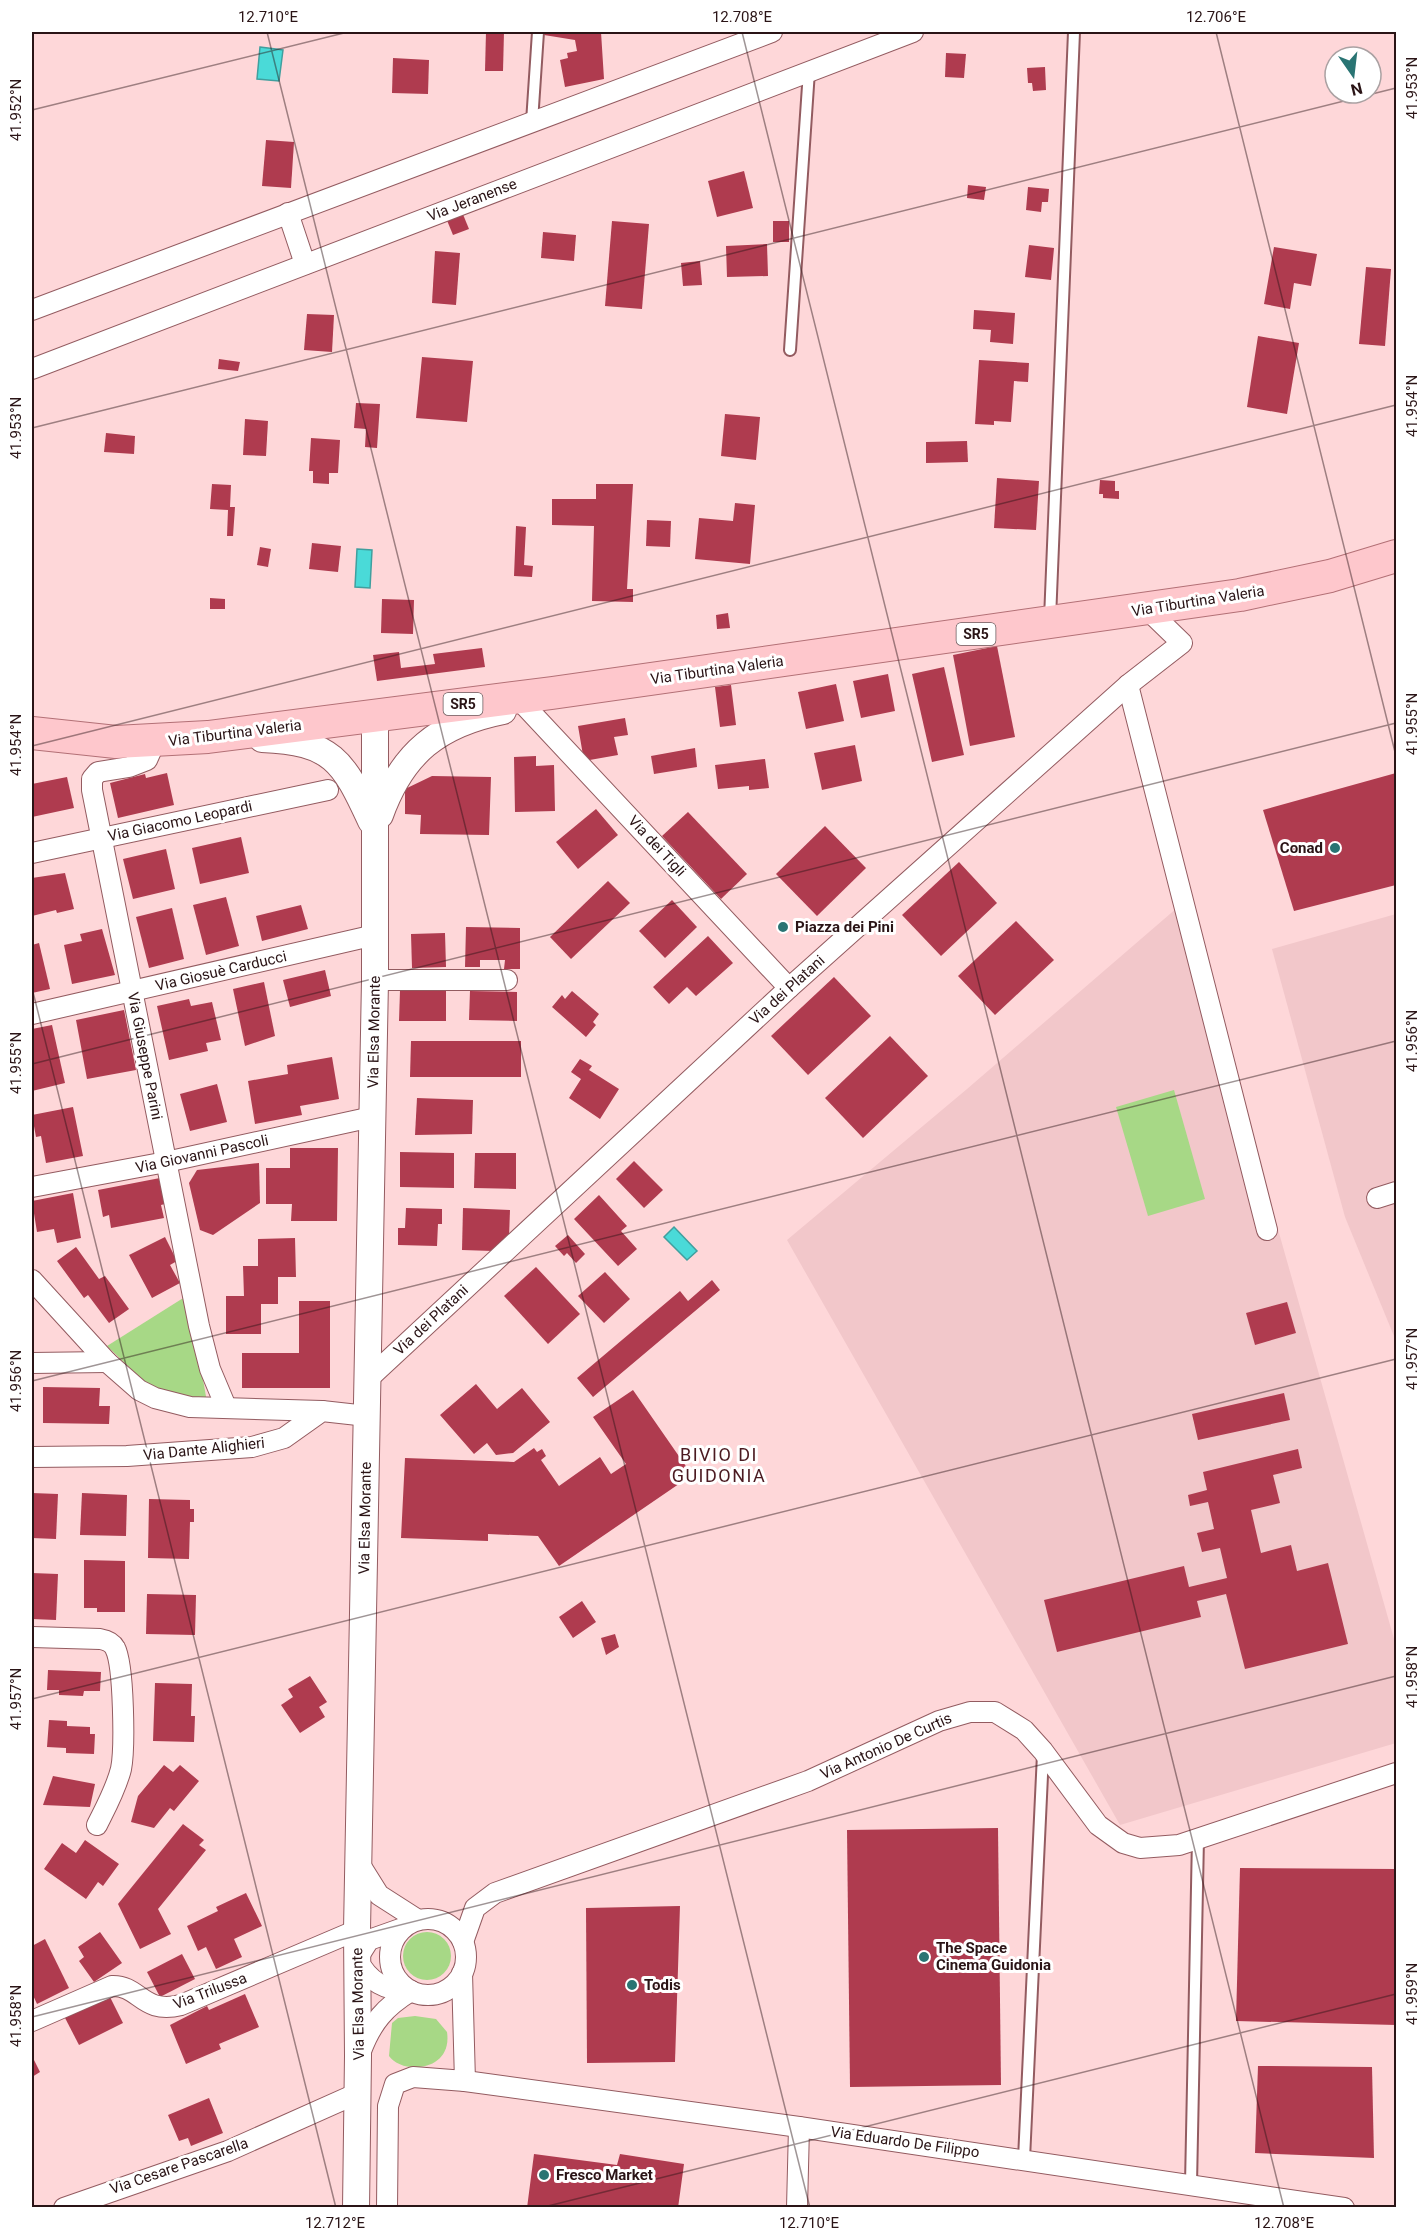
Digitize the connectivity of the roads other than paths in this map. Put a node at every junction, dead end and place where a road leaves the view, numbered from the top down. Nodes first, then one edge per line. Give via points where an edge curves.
1 (538, 32) edge
2 (772, 32) edge
3 (913, 32) edge
4 (1074, 32) edge
5 (809, 71) junction
6 (532, 122) junction
7 (288, 213) junction
8 (305, 264) junction
9 (32, 310) edge
10 (790, 350) dead end
11 (32, 369) edge
12 (1396, 556) edge
13 (1148, 610) junction
14 (1050, 624) junction
15 (1128, 685) junction
16 (538, 699) junction
17 (375, 714) junction
18 (32, 734) edge
19 (208, 737) junction
20 (151, 742) junction
21 (328, 790) dead end
22 (375, 829) junction
23 (103, 837) junction
24 (32, 853) edge
25 (375, 935) junction
26 (375, 980) junction
27 (507, 980) dead end
28 (789, 988) junction
29 (133, 991) junction
30 (32, 1014) edge
31 (372, 1117) junction
32 (166, 1162) junction
33 (32, 1187) edge
34 (1396, 1192) edge
35 (1377, 1198) dead end
36 (1267, 1230) dead end
37 (32, 1280) edge
38 (107, 1362) junction
39 (32, 1363) edge
40 (367, 1380) junction
41 (226, 1407) junction
42 (322, 1411) junction
43 (367, 1416) junction
44 (32, 1457) edge
45 (32, 1637) edge
46 (1043, 1751) junction
47 (1396, 1773) edge
48 (97, 1825) dead end
49 (1198, 1839) junction
50 (359, 1863) junction
51 (410, 1924) junction
52 (357, 1930) junction
53 (463, 1942) junction
54 (357, 1959) junction
55 (462, 1973) junction
56 (419, 1993) junction
57 (32, 2021) edge
58 (464, 2022) junction
59 (358, 2056) junction
60 (465, 2081) junction
61 (358, 2093) junction
62 (799, 2127) junction
63 (1024, 2159) junction
64 (1191, 2184) junction
65 (64, 2208) edge
66 (356, 2208) edge
67 (387, 2208) edge
68 (797, 2208) edge
69 (1344, 2208) edge

1 - 6 lane
2 - 6 street
3 - 5 street, Via Jeranense
4 - 14 lane
5 - 8 street, Via Jeranense
5 - 10 lane
6 - 7 street
7 - 8 street
7 - 9 street
8 - 11 street, Via Jeranense
12 - 13 main road, Via Tiburtina Valeria / SR5 via 1307,582
13 - 14 main road, Via Tiburtina Valeria / SR5
13 - 15 street, Via dei Platani via 1182,643
14 - 16 main road, Via Tiburtina Valeria / SR5
15 - 28 street, Via dei Platani
15 - 36 street
16 - 17 main road, Via Tiburtina Valeria / SR5
16 - 22 street, Via Elsa Morante via 462,722 421,748 396,777
16 - 28 street, Via dei Tigli
17 - 19 main road, Via Tiburtina Valeria / SR5
17 - 22 street, Via Elsa Morante
18 - 20 main road, Via Tiburtina Valeria / SR5 via 100,742
19 - 20 main road, Via Tiburtina Valeria / SR5
19 - 22 street, Via Elsa Morante via 286,740 320,750 346,773
20 - 23 street, Via Giuseppe Parini via 147,760 104,770 92,779
21 - 23 street, Via Giacomo Leopardi
22 - 25 street, Via Elsa Morante
23 - 24 street, Via Giacomo Leopardi
23 - 29 street, Via Giuseppe Parini
25 - 26 street, Via Elsa Morante
25 - 29 street, Via Giosuè Carducci
26 - 27 street
26 - 31 street, Via Elsa Morante
28 - 40 street, Via dei Platani
29 - 30 street, Via Giosuè Carducci
29 - 32 street, Via Giuseppe Parini
31 - 32 street, Via Giovanni Pascoli
31 - 40 street, Via Elsa Morante
32 - 33 street, Via Giovanni Pascoli
32 - 41 street, Via Giuseppe Parini via 199,1326 213,1378
34 - 35 street
37 - 38 street
38 - 39 street
38 - 41 street via 139,1390 155,1398 180,1406
40 - 43 street, Via Elsa Morante
41 - 42 street
42 - 43 street
42 - 44 street, Via Dante Alighieri via 284,1438 252,1447 127,1456
43 - 50 street, Via Elsa Morante
45 - 48 street via 100,1639 116,1650 120,1667 122,1758 117,1782
46 - 49 street, Via Antonio De Curtis via 1098,1825 1123,1843 1140,1848 1162,1847
46 - 53 street, Via Antonio De Curtis via 1024,1730 995,1712 950,1717 808,1781 495,1893 475,1908
46 - 63 lane
47 - 49 street, Via Antonio De Curtis
49 - 64 lane
50 - 51 street via 380,1895
50 - 52 street, Via Elsa Morante
51 - 53 street via 440,1920
51 - 54 street via 369,1940
51 - 56 street via 392,1943 389,1961 397,1979
52 - 54 street, Via Elsa Morante
52 - 57 street, Via Trilussa via 181,2006 154,2007 125,1988 112,1986
53 - 55 street via 466,1952
54 - 56 street via 380,1986
54 - 59 street, Via Elsa Morante
55 - 56 street via 448,1989
55 - 58 street
56 - 58 street via 447,2004
56 - 59 street via 386,2008 377,2017
58 - 60 street
59 - 61 street, Via Elsa Morante
60 - 62 street, Via Eduardo De Filippo
60 - 67 street, Via Eduardo De Filippo via 413,2077 394,2084 389,2098
61 - 65 street, Via Cesare Pascarella via 219,2154
61 - 66 street, Via Elsa Morante
62 - 63 street, Via Eduardo De Filippo
62 - 68 street
63 - 64 street, Via Eduardo De Filippo
64 - 69 street, Via Eduardo De Filippo

